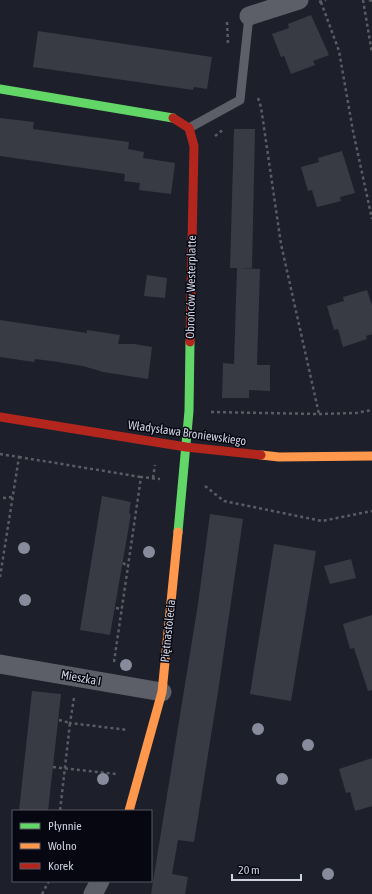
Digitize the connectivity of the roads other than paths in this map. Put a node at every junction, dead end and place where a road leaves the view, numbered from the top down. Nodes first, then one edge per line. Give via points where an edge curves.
1 (307, 2) edge
2 (249, 16) joint
3 (0, 89) edge
4 (189, 128) junction
5 (0, 418) edge
6 (186, 447) junction
7 (372, 456) edge
8 (0, 664) edge
9 (162, 692) junction
10 (129, 810) edge
11 (99, 882) edge
12 (93, 894) edge

1 - 2 street
2 - 4 lane via 240,100
3 - 4 street via 176,119
4 - 6 street, Obrońców Westerplatte via 194,146
5 - 6 street, Władysława Broniewskiego
6 - 7 street, Władysława Broniewskiego via 279,457
6 - 9 street, Piętnastolecia
8 - 9 street, Mieszka I
9 - 10 street, Piętnastolecia
11 - 12 street

